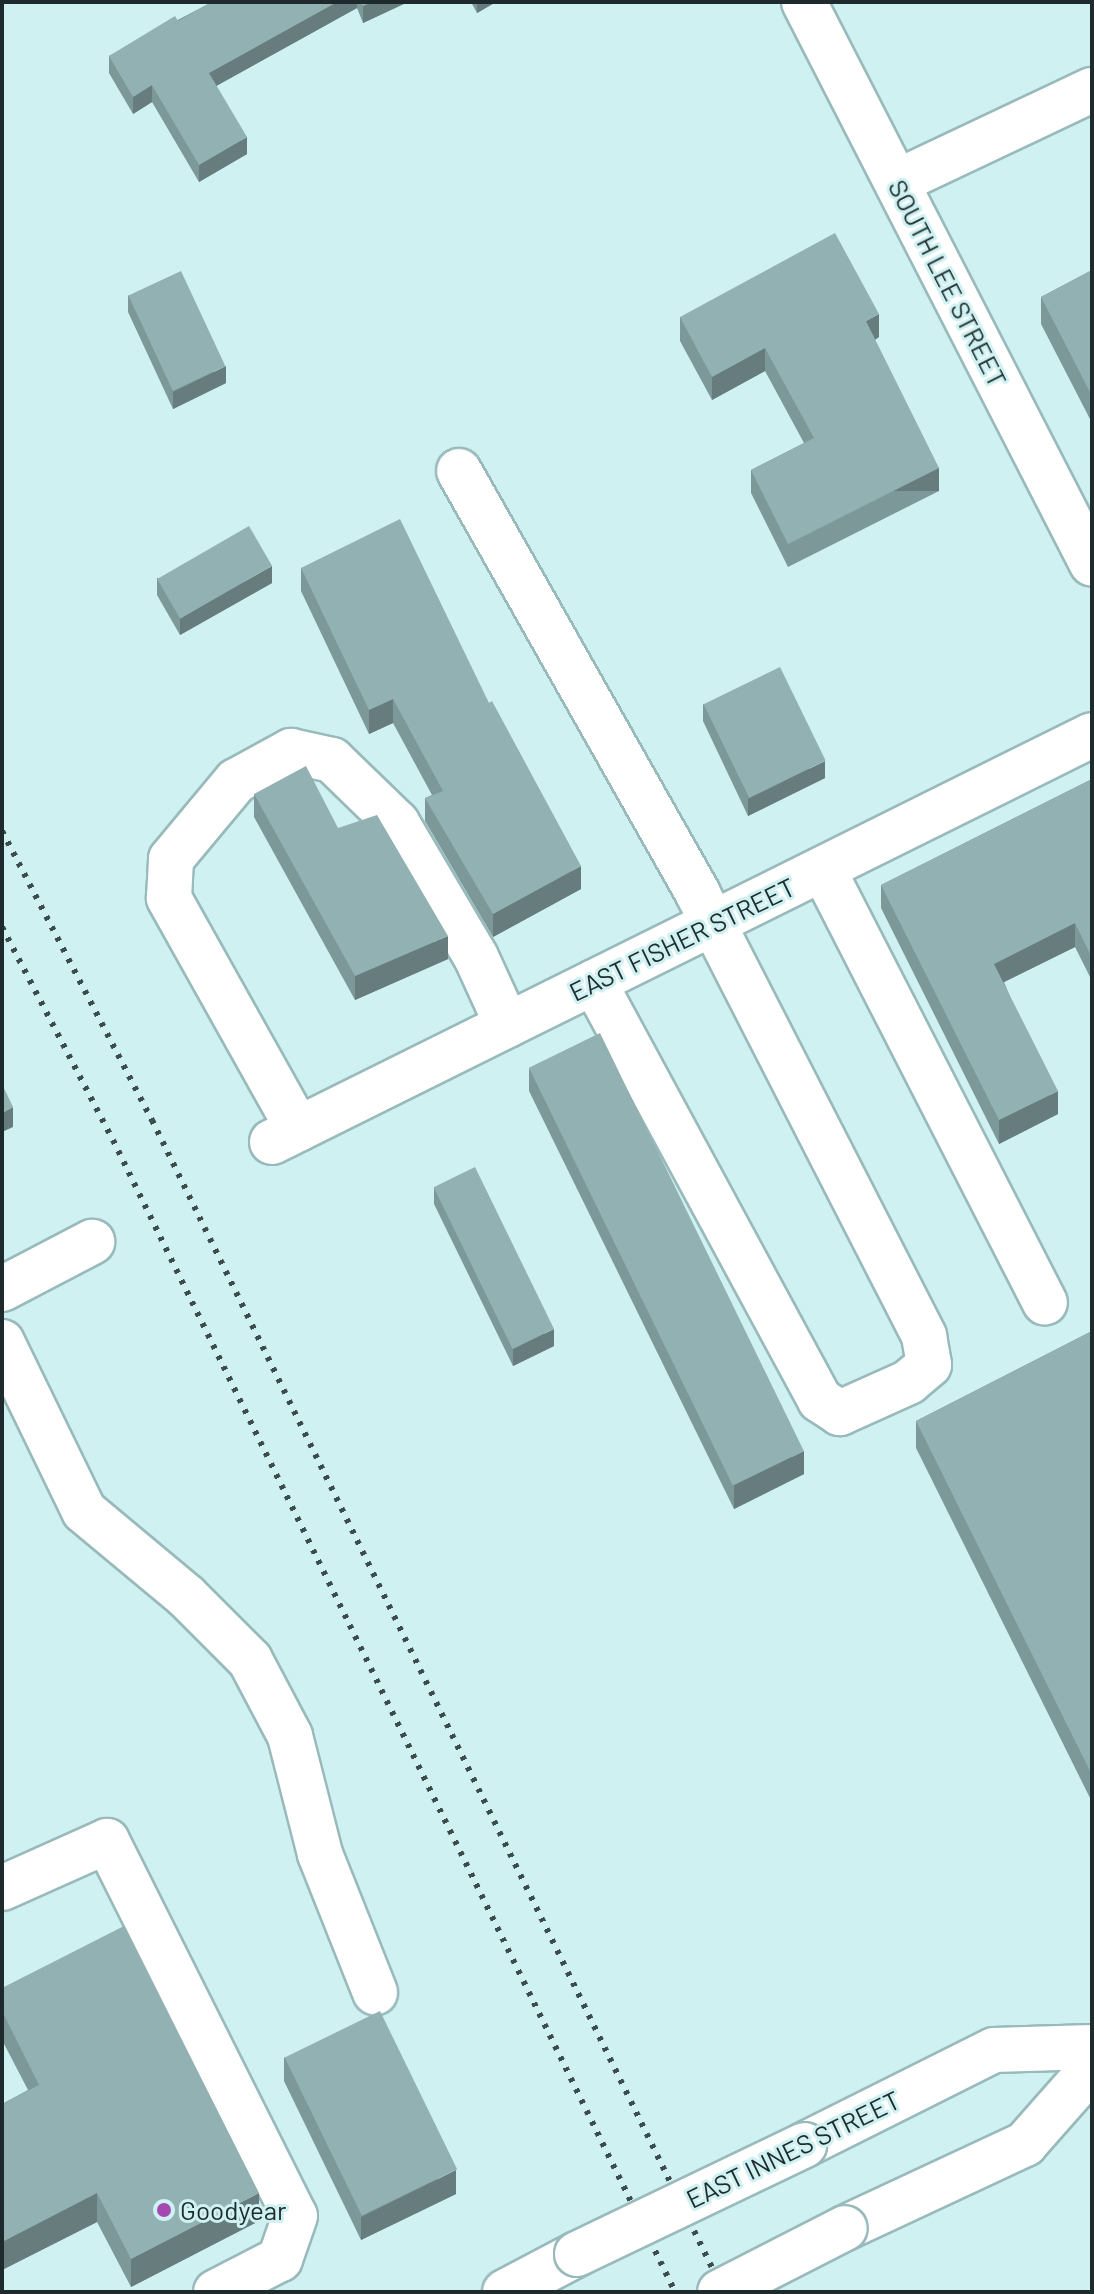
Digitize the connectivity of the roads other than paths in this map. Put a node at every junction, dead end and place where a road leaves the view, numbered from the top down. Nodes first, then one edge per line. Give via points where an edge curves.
1 (804, 2) edge
2 (1092, 90) edge
3 (897, 182) junction
4 (459, 471) dead end
5 (1092, 564) edge
6 (1092, 735) edge
7 (823, 869) junction
8 (714, 923) junction
9 (594, 982) junction
10 (507, 1025) junction
11 (92, 1242) dead end
12 (2, 1289) edge
13 (1045, 1302) dead end
14 (2, 1342) edge
15 (2, 1888) edge
16 (375, 1992) dead end
17 (1092, 2047) edge
18 (1092, 2068) edge
19 (216, 2292) edge
20 (505, 2292) edge
21 (720, 2292) edge

1 - 3 street, SOUTH LEE STREET
2 - 3 street
3 - 5 street, SOUTH LEE STREET
4 - 8 street
6 - 7 street, EAST FISHER STREET
7 - 8 street, EAST FISHER STREET
7 - 13 street
8 - 9 street, EAST FISHER STREET
8 - 9 street via 924,1336 929,1365 909,1382 840,1413 820,1400
9 - 10 street, EAST FISHER STREET
10 - 10 street, EAST FISHER STREET via 285,1136 169,898 171,859 236,781 291,751 332,760 397,823 476,957
11 - 12 street
14 - 16 street via 84,1511 186,1596 250,1660 290,1736 320,1854
15 - 19 street via 107,1841 295,2216 280,2259
17 - 20 street, EAST INNES STREET, bridge via 994,2050
18 - 21 street, bridge via 1025,2144

